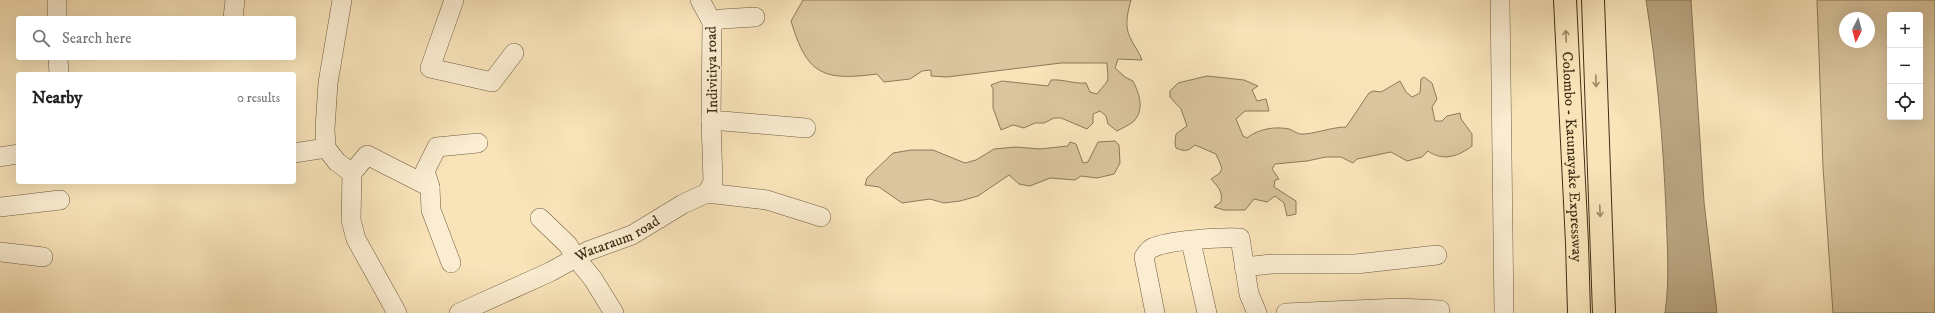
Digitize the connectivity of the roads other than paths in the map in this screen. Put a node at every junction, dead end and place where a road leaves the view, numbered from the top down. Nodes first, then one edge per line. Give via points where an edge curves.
1 (57, 0) edge
2 (234, 0) edge
3 (342, 0) edge
4 (454, 0) edge
5 (700, 0) edge
6 (1500, 0) edge
7 (1564, 0) edge
8 (1594, 0) edge
9 (57, 16) edge
10 (233, 16) edge
11 (755, 17) dead end
12 (712, 22) junction
13 (514, 53) dead end
14 (58, 60) edge
15 (59, 72) edge
16 (711, 120) junction
17 (806, 128) dead end
18 (478, 143) dead end
19 (326, 148) junction
20 (296, 153) edge
21 (16, 154) edge
22 (0, 157) edge
23 (352, 173) junction
24 (430, 187) junction
25 (707, 193) junction
26 (60, 200) dead end
27 (0, 207) edge
28 (822, 217) dead end
29 (540, 218) dead end
30 (1191, 242) junction
31 (0, 252) edge
32 (1437, 254) dead end
33 (43, 257) dead end
34 (576, 258) junction
35 (451, 263) dead end
36 (1244, 267) junction
37 (1440, 310) dead end
38 (397, 313) edge
39 (459, 313) edge
40 (614, 313) edge
41 (1155, 313) edge
42 (1207, 313) edge
43 (1257, 313) edge
44 (1286, 313) edge
45 (1504, 313) edge
46 (1579, 313) edge
47 (1604, 313) edge

1 - 9 street
2 - 10 street
3 - 19 street via 328,83
4 - 13 street via 430,68 492,82
5 - 12 street, Indivitiya road
6 - 45 street
46 -> 7 highway, Colombo - Katunayake Expressway
8 -> 47 highway, Colombo - Katunayake Expressway
11 - 12 street
12 - 16 street, Indivitiya road
14 - 15 street
16 - 17 street, Indivitiya road
16 - 25 street via 713,182
18 - 24 street via 436,147 425,171
19 - 20 street
19 - 23 street
21 - 22 street
23 - 24 street via 367,155
23 - 38 street via 351,220 356,239
24 - 35 street via 431,210
25 - 28 street via 767,200
25 - 34 street, Wataraum road via 682,204 632,235
26 - 27 street
29 - 34 street via 568,245
30 - 36 street via 1240,238
30 - 41 street via 1172,242 1151,248 1144,257
30 - 42 street
31 - 33 street
32 - 36 street via 1356,264 1272,264
34 - 39 street, Wataraum road
34 - 40 street via 593,279
36 - 43 street via 1249,294
37 - 44 street via 1398,308

